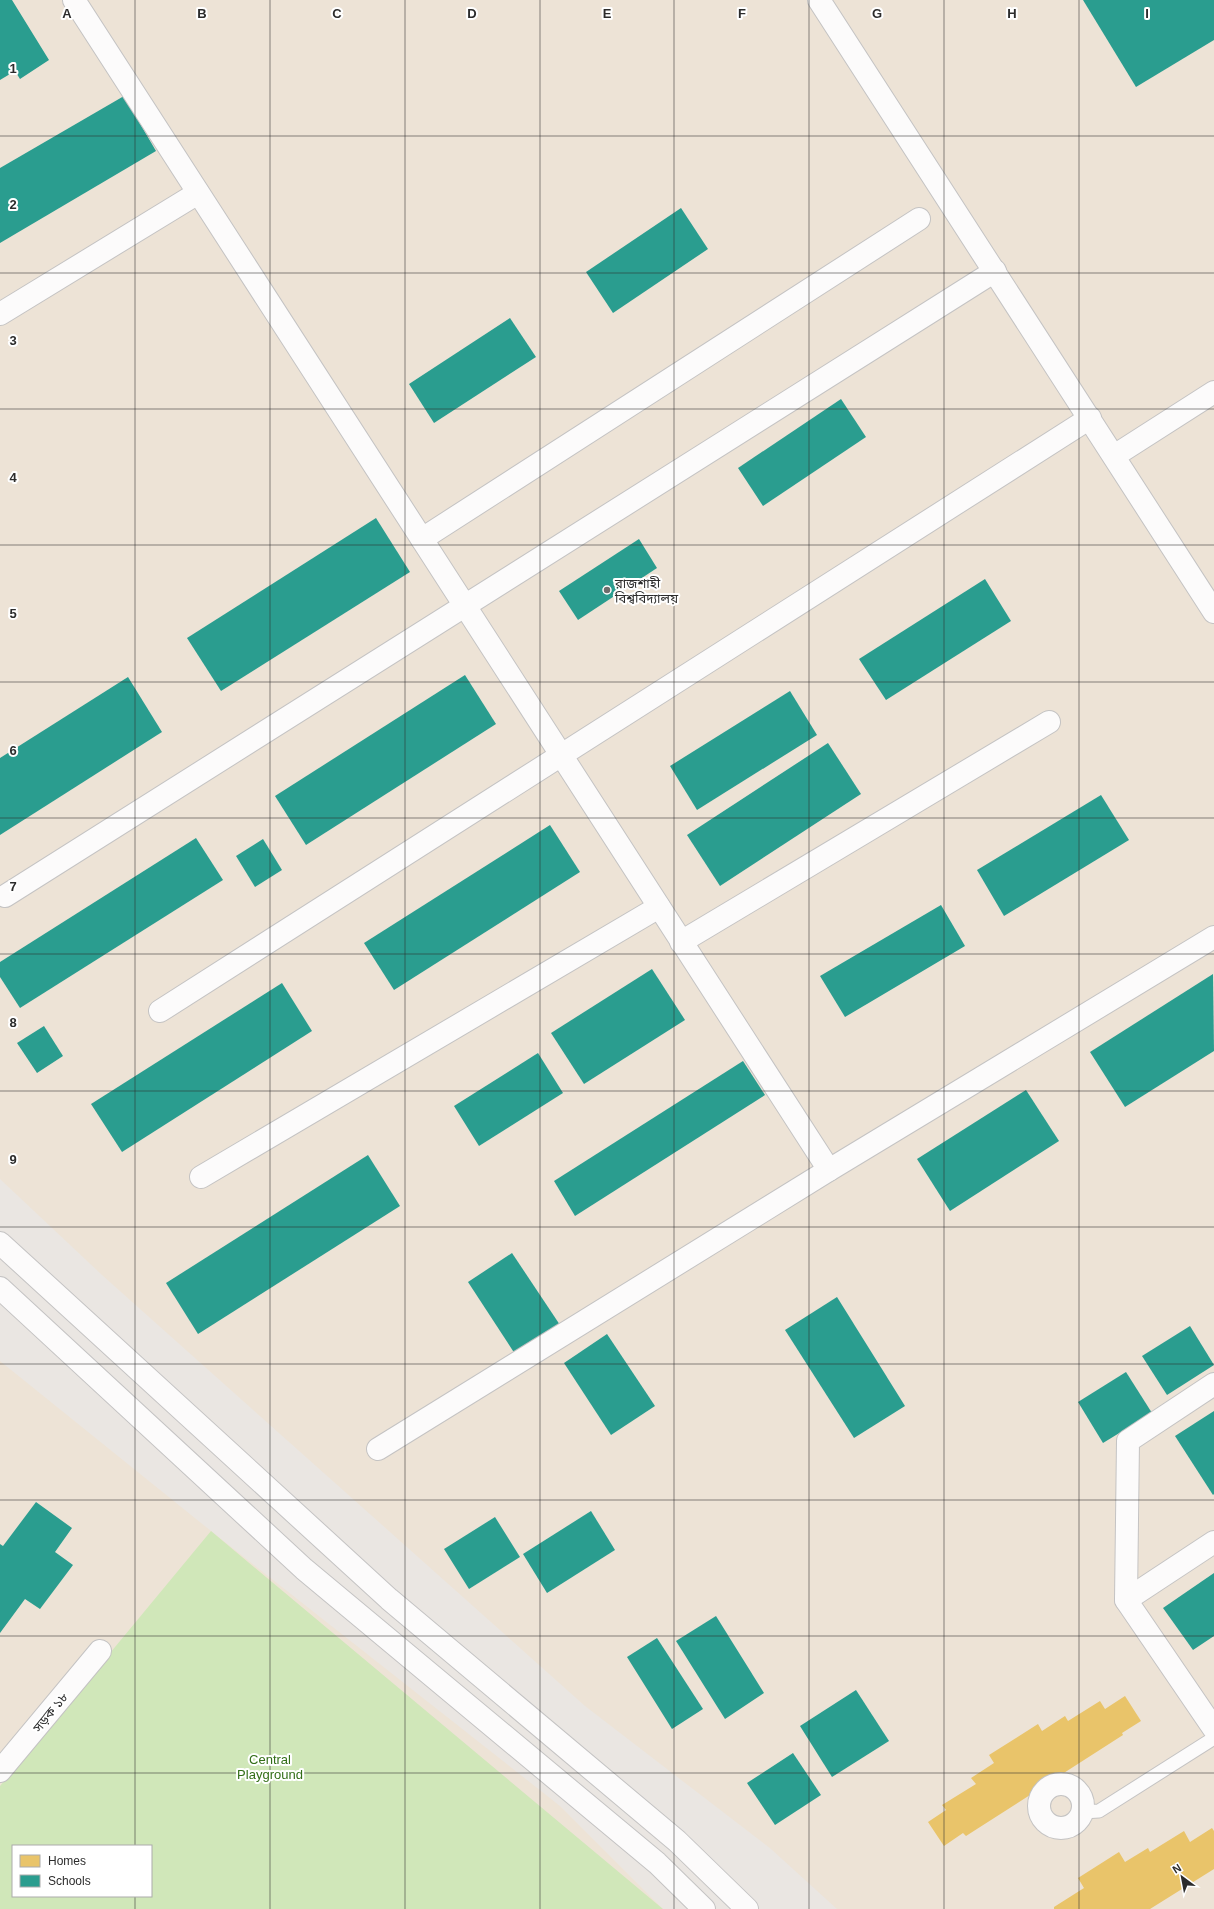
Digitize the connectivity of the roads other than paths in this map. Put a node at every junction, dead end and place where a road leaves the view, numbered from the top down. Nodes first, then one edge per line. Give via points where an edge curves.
1 (74, 0) edge
2 (819, 0) edge
3 (198, 193) junction
4 (918, 219) dead end
5 (995, 271) junction
6 (0, 314) edge
7 (1214, 392) edge
8 (1090, 418) junction
9 (1114, 456) junction
10 (422, 538) junction
11 (465, 606) junction
12 (1214, 612) edge
13 (1049, 722) dead end
14 (562, 755) junction
15 (5, 896) dead end
16 (659, 907) junction
17 (1214, 937) edge
18 (681, 942) junction
19 (160, 1012) dead end
20 (829, 1170) junction
21 (201, 1177) dead end
22 (0, 1243) edge
23 (0, 1288) edge
24 (1214, 1384) edge
25 (378, 1449) dead end
26 (1214, 1542) edge
27 (1126, 1600) junction
28 (100, 1651) dead end
29 (1214, 1729) edge
30 (1214, 1738) edge
31 (0, 1771) edge
32 (1082, 1812) dead end
33 (704, 1909) edge
34 (747, 1909) edge

1 - 3 street
2 - 5 street
3 - 6 street
3 - 10 street
4 - 10 street
5 - 8 street
5 - 11 street
7 - 9 street
8 - 9 street
8 - 14 street
9 - 12 street
10 - 11 street
11 - 14 street
11 - 15 street
13 - 18 street
14 - 16 street
14 - 19 street
16 - 18 street
16 - 21 street
17 - 20 street
18 - 20 street
20 - 25 street
22 - 34 street via 388,1599 677,1841
23 - 33 street via 304,1568 657,1863
24 - 27 street via 1128,1441
26 - 27 street
27 - 29 street
28 - 31 street, সড়ক ১৮
30 - 32 lane via 1099,1810

